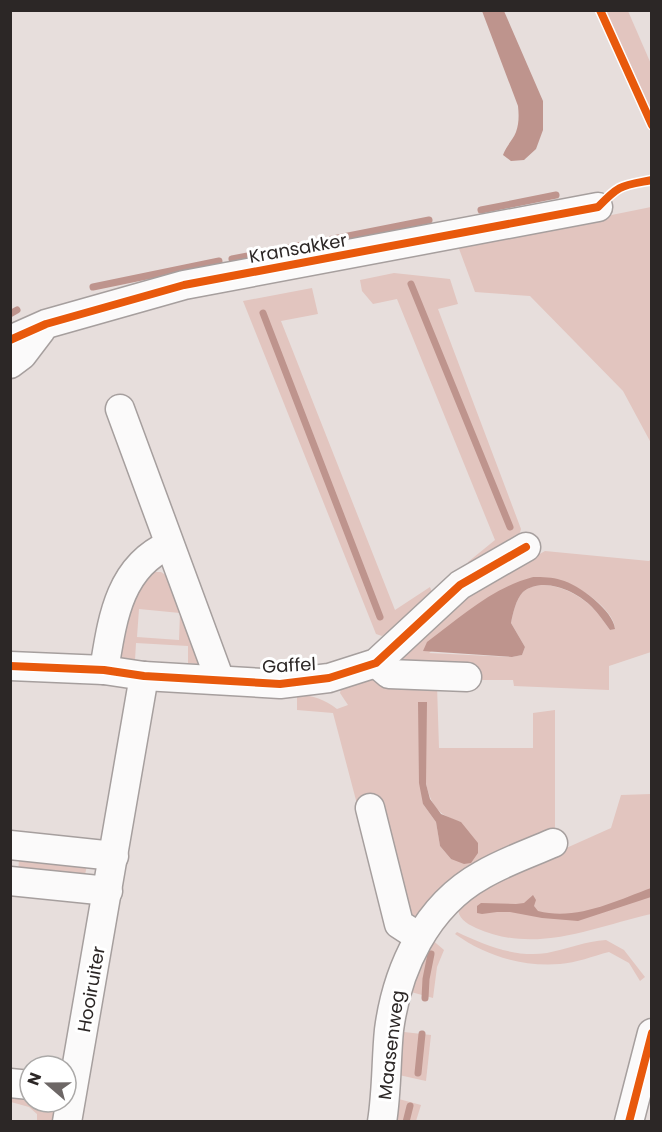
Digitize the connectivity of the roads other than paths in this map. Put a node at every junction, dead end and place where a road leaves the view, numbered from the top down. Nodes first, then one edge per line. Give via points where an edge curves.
1 (597, 207) dead end
2 (46, 324) junction
3 (10, 340) edge
4 (10, 364) edge
5 (120, 409) dead end
6 (169, 545) junction
7 (526, 547) dead end
8 (376, 663) junction
9 (10, 666) edge
10 (104, 670) junction
11 (144, 676) junction
12 (467, 677) dead end
13 (220, 680) junction
14 (370, 808) dead end
15 (553, 843) dead end
16 (10, 845) edge
17 (114, 856) junction
18 (10, 881) edge
19 (108, 891) junction
20 (418, 937) junction
21 (651, 1033) edge
22 (76, 1054) edge
23 (382, 1122) edge
24 (629, 1122) edge

1 - 2 street, Kransakker via 184,285
2 - 3 street, Kransakker
2 - 4 street
5 - 6 street
6 - 10 street via 154,551 141,563 120,597 113,614
6 - 13 street
7 - 8 street, Gaffel via 460,585
8 - 12 street via 389,674
8 - 13 street, Gaffel via 329,678 300,682
9 - 10 street, Gaffel
10 - 11 street, Gaffel
11 - 13 street, Gaffel
11 - 17 street, Hooiruiter
14 - 20 street via 399,924
15 - 20 street, Maasenweg via 481,875 449,899
16 - 17 street
17 - 19 street, Hooiruiter
18 - 19 street
19 - 22 street, Hooiruiter
20 - 23 street, Maasenweg via 396,988
21 - 24 street

